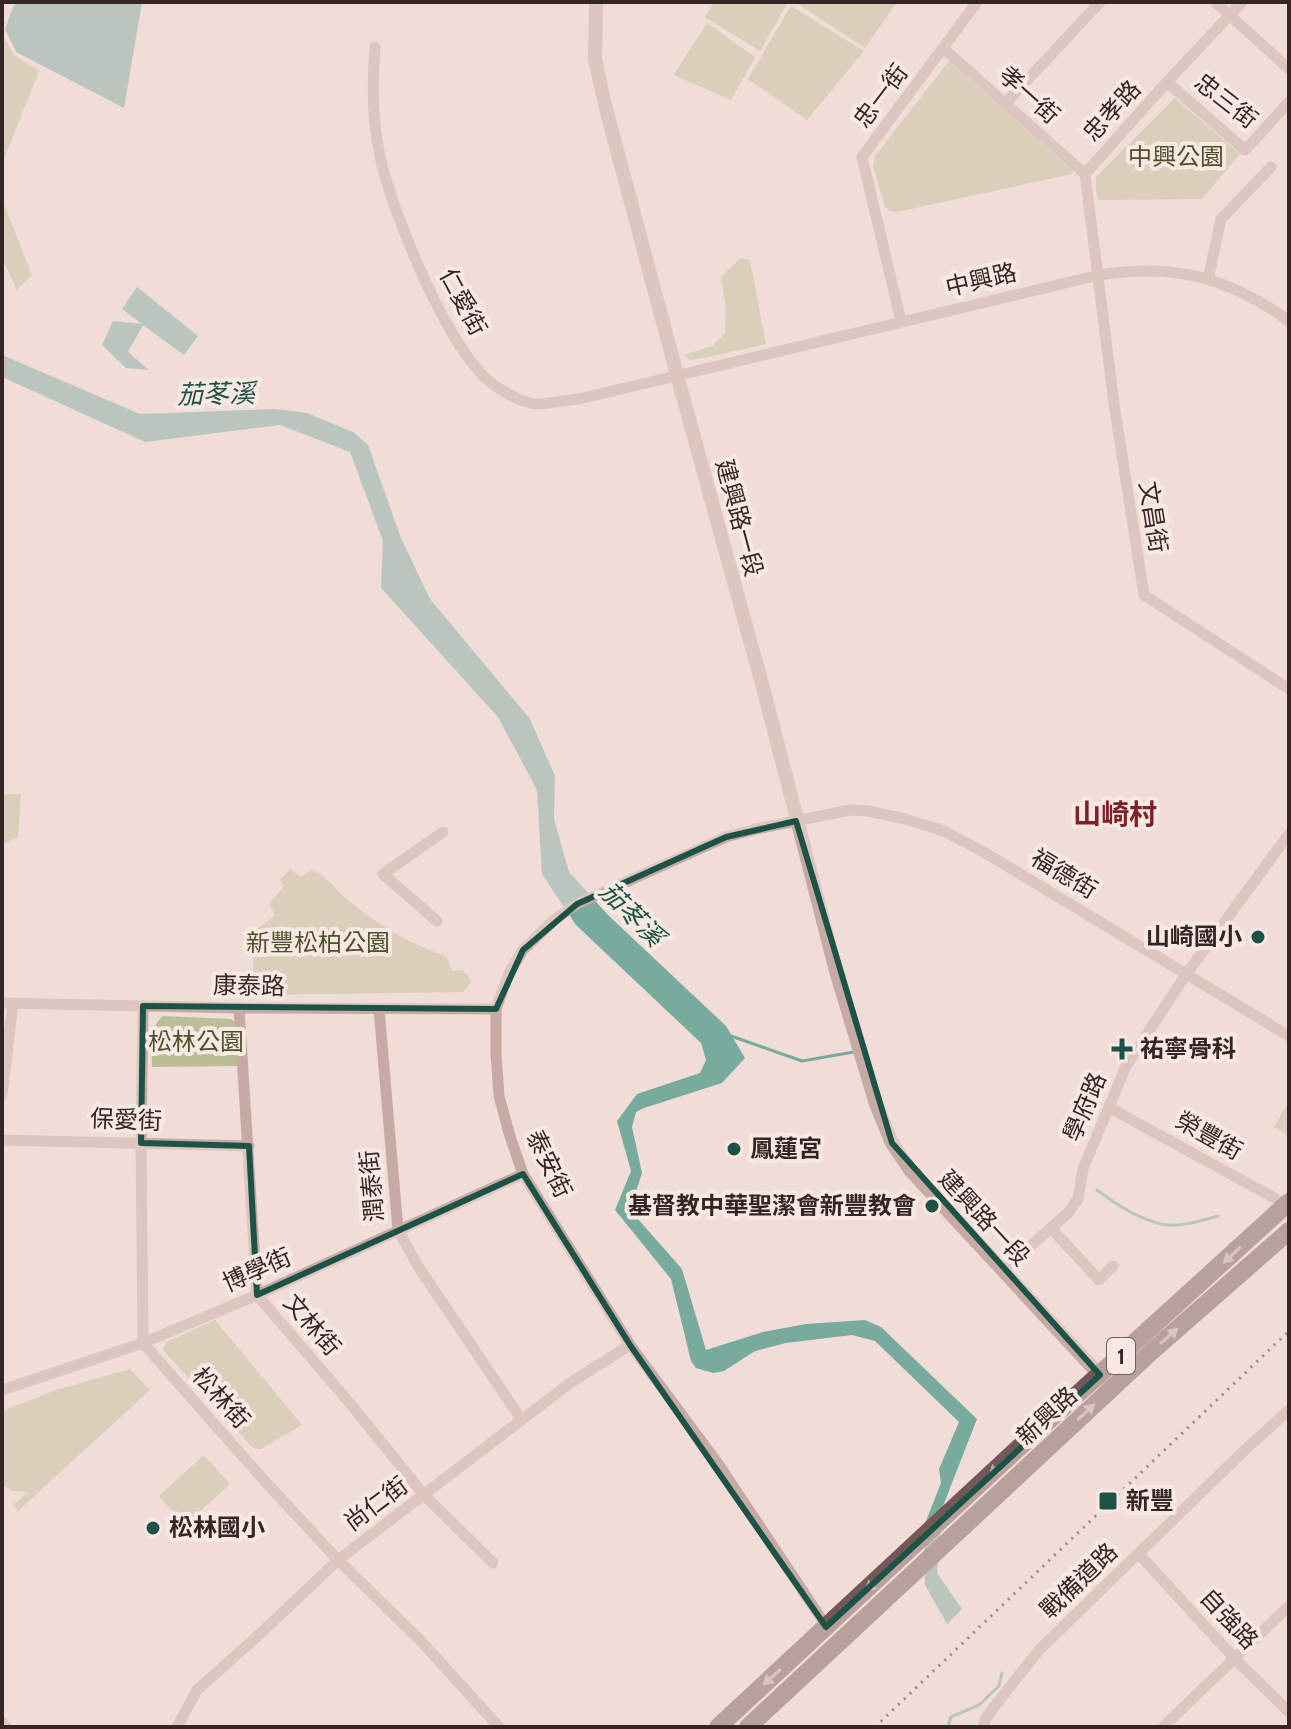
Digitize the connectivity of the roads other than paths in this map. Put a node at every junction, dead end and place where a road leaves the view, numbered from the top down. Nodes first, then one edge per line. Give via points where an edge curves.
1 (596, 2) edge
2 (977, 2) edge
3 (1100, 2) edge
4 (1215, 2) edge
5 (1242, 2) edge
6 (1230, 15) junction
7 (375, 47) dead end
8 (944, 49) junction
9 (1289, 69) edge
10 (1167, 82) junction
11 (1289, 102) edge
12 (1005, 104) junction
13 (1271, 167) dead end
14 (1085, 174) junction
15 (1099, 275) junction
16 (1208, 279) junction
17 (901, 321) junction
18 (1289, 322) edge
19 (677, 375) junction
20 (1287, 683) edge
21 (796, 821) junction
22 (443, 832) dead end
23 (1289, 834) edge
24 (437, 921) dead end
25 (1187, 973) junction
26 (7, 1004) edge
27 (143, 1006) junction
28 (239, 1008) junction
29 (379, 1009) junction
30 (496, 1009) junction
31 (1289, 1036) edge
32 (2, 1095) edge
33 (1110, 1108) junction
34 (2, 1140) edge
35 (141, 1143) junction
36 (249, 1146) junction
37 (523, 1174) junction
38 (1288, 1204) edge
39 (1051, 1228) junction
40 (398, 1230) junction
41 (1289, 1231) edge
42 (1113, 1266) dead end
43 (1003, 1270) junction
44 (257, 1295) junction
45 (143, 1343) junction
46 (630, 1345) junction
47 (1106, 1382) junction
48 (2, 1390) edge
49 (1289, 1410) edge
50 (521, 1419) junction
51 (424, 1495) junction
52 (1139, 1554) junction
53 (338, 1560) junction
54 (493, 1563) dead end
55 (1289, 1606) edge
56 (826, 1627) junction
57 (838, 1642) junction
58 (1235, 1659) junction
59 (1289, 1712) edge
60 (2, 1722) edge
61 (6, 1727) edge
62 (177, 1727) edge
63 (499, 1727) edge
64 (718, 1727) edge
65 (748, 1727) edge
66 (983, 1727) edge
67 (1163, 1727) edge

1 - 19 street, 建興路一段 via 595,59
2 - 8 street, 忠一街
3 - 12 street
4 - 6 street
5 - 6 street, 忠孝路
6 - 9 street
6 - 10 street, 忠孝路
7 - 19 street, 仁愛街 via 375,130 388,184 440,311 479,371 495,386 534,404 579,399
8 - 12 street, 孝一街
8 - 17 street, 忠一街 via 862,157
10 - 11 street, 忠三街 via 1245,150
10 - 14 street, 忠孝路
12 - 14 street, 孝一街
13 - 16 street via 1221,219
14 - 15 street, 忠孝路
15 - 16 street, 中興路 via 1159,270
15 - 17 street, 中興路
15 - 20 street, 文昌街 via 1144,595
16 - 18 street, 中興路 via 1245,294
17 - 19 street, 中興路
19 - 21 street, 建興路一段
21 - 25 street, 福德街 via 868,811 944,831
21 - 30 street, 泰安街 via 726,837 577,904 523,950
21 - 43 street, 建興路一段 via 859,1049 892,1143 911,1171
22 - 24 street via 383,874
23 - 25 street, 學府路
25 - 31 street, 福德街
25 - 33 street, 學府路 via 1126,1066
26 - 27 street, 康泰路
26 - 32 street
27 - 28 street, 康泰路
27 - 35 street
28 - 29 street, 康泰路
28 - 36 street, 文林街
29 - 30 street, 康泰路
29 - 40 street, 潤泰街
30 - 37 street, 泰安街 via 499,1096
33 - 38 street, 榮豐街
33 - 39 street, 學府路 via 1083,1169 1078,1199
34 - 35 street, 保愛街
35 - 36 street, 保愛街
35 - 45 street
36 - 44 street, 文林街
37 - 40 street, 博學街
37 - 46 street, 泰安街
38 -> 47 main road, 新興路 / 1
39 - 42 street via 1099,1280
39 - 43 street, 學府路
40 - 44 street, 博學街
40 - 50 street, 潤泰街
47 -> 41 main road, 新興路 / 1
43 - 47 street, 建興路一段
44 - 45 street, 博學街
44 - 51 street, 文林街
45 - 48 street, 博學街
45 - 53 street, 松林街
46 - 50 street, 尚仁街
46 - 56 street, 泰安街 via 719,1465
47 -> 56 main road, 新興路 / 1 via 952,1510
57 -> 47 main road, 新興路 / 1 via 919,1569
49 - 52 street, 戰備道路
50 - 51 street, 尚仁街
51 - 53 street, 尚仁街
51 - 54 street, 文林街
52 - 58 street, 自強路
52 - 66 street, 戰備道路 via 1039,1650
53 - 62 street, 尚仁街 via 197,1690
53 - 63 street, 松林街
55 - 58 street
56 - 57 street, 泰安街
56 -> 64 main road, 1
57 - 65 main road, 1
58 - 59 street, 自強路
58 - 67 street
60 - 61 street

